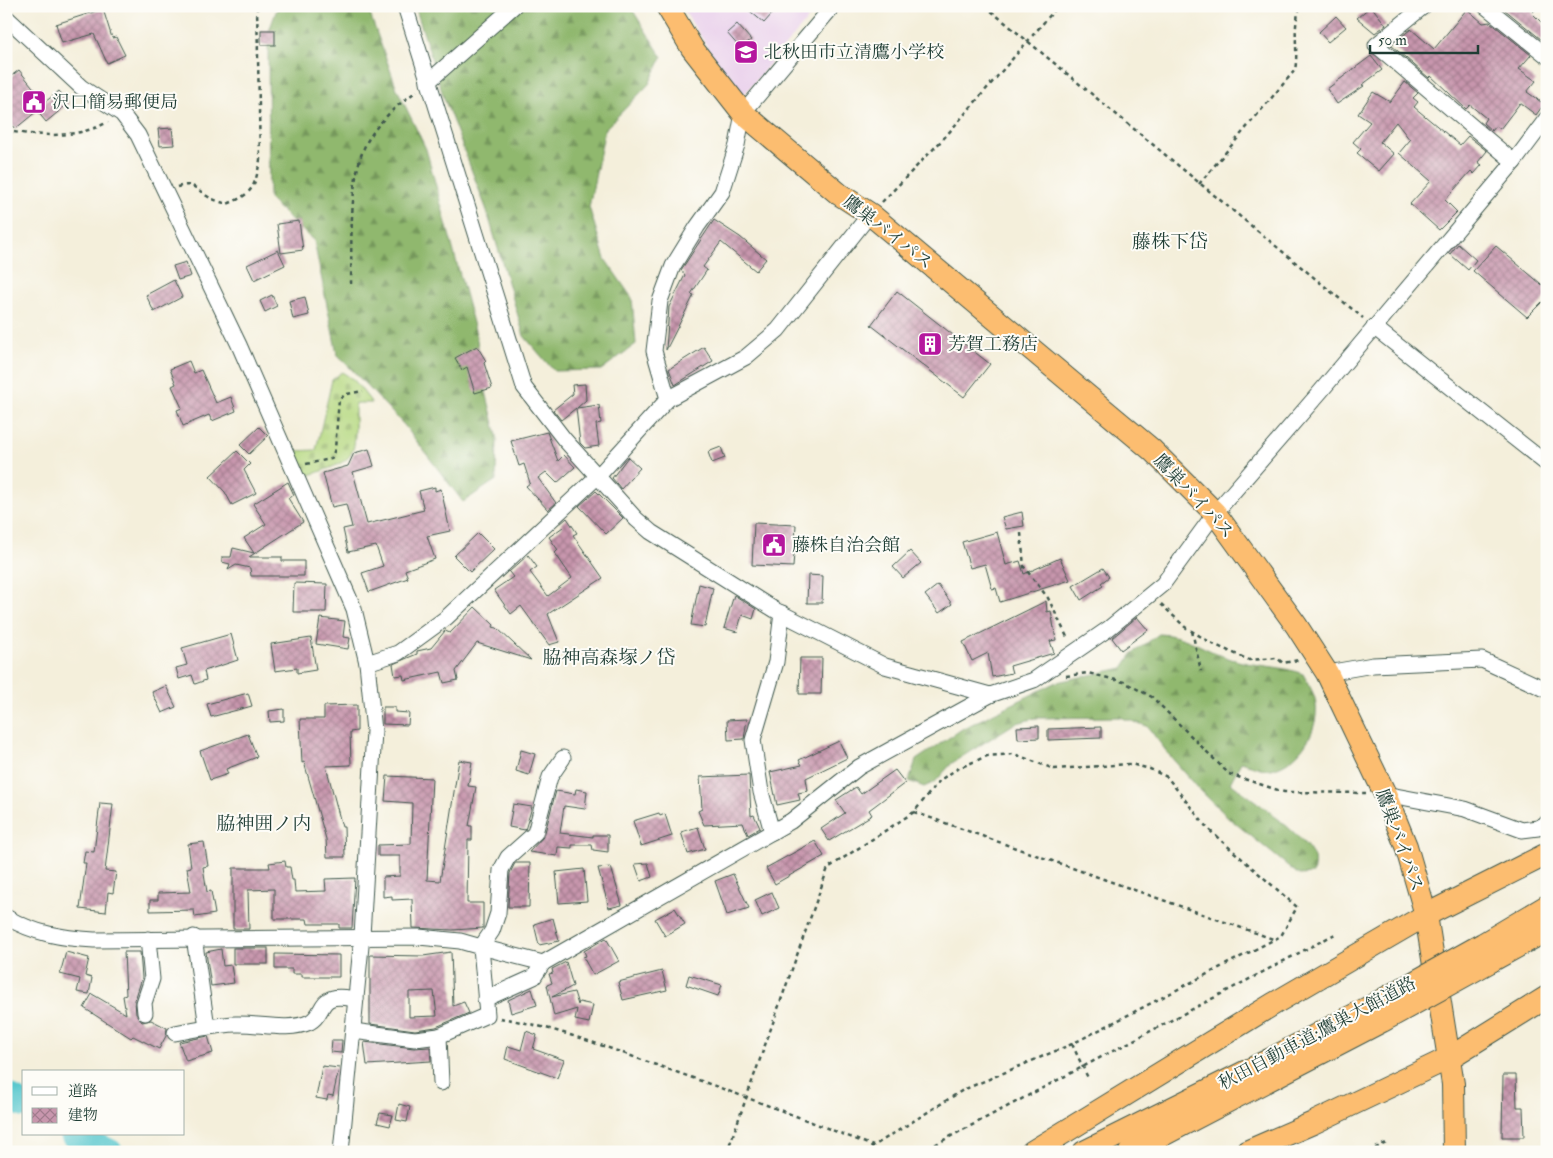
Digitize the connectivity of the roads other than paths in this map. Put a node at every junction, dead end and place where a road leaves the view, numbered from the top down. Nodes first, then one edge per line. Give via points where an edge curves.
1 (405, 6) edge
2 (514, 6) edge
3 (667, 6) edge
4 (833, 6) edge
5 (1424, 6) edge
6 (1485, 6) edge
7 (6, 17) edge
8 (1547, 56) edge
9 (428, 82) junction
10 (743, 114) junction
11 (1547, 118) edge
12 (1514, 162) junction
13 (870, 214) junction
14 (1374, 327) junction
15 (668, 399) junction
16 (1547, 464) edge
17 (599, 475) junction
18 (1215, 513) junction
19 (782, 613) junction
20 (367, 663) junction
21 (1327, 673) junction
22 (1547, 690) edge
23 (990, 695) junction
24 (563, 758) dead end
25 (1386, 794) junction
26 (1547, 823) edge
27 (772, 832) junction
28 (1547, 854) edge
29 (1547, 906) edge
30 (1426, 915) junction
31 (6, 917) edge
32 (1547, 930) edge
33 (362, 936) junction
34 (148, 938) junction
35 (194, 938) junction
36 (481, 947) junction
37 (1487, 953) junction
38 (543, 964) junction
39 (1547, 997) edge
40 (356, 999) junction
41 (485, 999) junction
42 (1380, 1012) junction
43 (145, 1013) dead end
44 (207, 1027) junction
45 (353, 1031) junction
46 (175, 1033) dead end
47 (439, 1036) junction
48 (1449, 1058) junction
49 (441, 1083) dead end
50 (340, 1152) edge
51 (1032, 1152) edge
52 (1084, 1152) edge
53 (1130, 1152) edge
54 (1246, 1152) edge
55 (1454, 1152) edge

1 - 9 street
2 - 9 street
3 - 10 highway, 鷹巣バイパス via 692,48
4 - 10 street
5 - 12 street via 1376,45
6 - 8 street
7 - 20 street via 81,87 122,114 138,135 239,345 354,609
9 - 17 street via 524,387 564,439
10 - 13 highway, 鷹巣バイパス via 839,194
10 - 15 street via 737,146 722,192 673,266 660,301 654,351
11 - 12 street
12 - 14 street
13 - 15 street via 778,330 746,357
13 - 18 highway, 鷹巣バイパス via 1152,450
14 - 16 street
14 - 18 street
15 - 17 street
17 - 19 street via 651,532
17 - 20 street via 446,618 398,653
18 - 21 highway, 鷹巣バイパス
18 - 23 street via 1163,584 1034,680
19 - 23 street via 885,666
19 - 27 street via 776,662 754,740 761,792
20 - 33 street via 374,731
21 - 22 street via 1373,665 1482,660
21 - 25 highway, 鷹巣バイパス
23 - 27 street via 859,766
24 - 36 street via 550,777 535,833 508,857 501,870 498,913 492,931
25 - 26 street via 1465,809 1522,830
25 - 30 highway, 鷹巣バイパス via 1406,846
27 - 38 street
28 - 30 highway
29 - 37 highway, 秋田自動車道;鷹巣大館道路
30 - 48 highway, 鷹巣バイパス
30 - 51 highway
31 - 34 street via 59,938
32 - 37 highway, 秋田自動車道;鷹巣大館道路
33 - 35 street
33 - 36 street via 460,940
33 - 40 street
34 - 35 street
34 - 43 street via 152,979 144,1003
35 - 44 street
36 - 38 street
36 - 41 street
37 - 42 highway, 秋田自動車道;鷹巣大館道路, bridge
38 - 41 street via 534,977
39 - 48 highway
40 - 44 street via 332,998 323,1005 319,1016 309,1023
40 - 45 street
41 - 47 street via 487,1015
42 - 52 highway, 秋田自動車道;鷹巣大館道路 via 1271,1059
42 - 53 highway, 秋田自動車道;鷹巣大館道路
44 - 46 street
45 - 47 street via 415,1039
45 - 50 street
47 - 49 street
48 - 54 highway
48 - 55 highway, 鷹巣バイパス via 1453,1084

